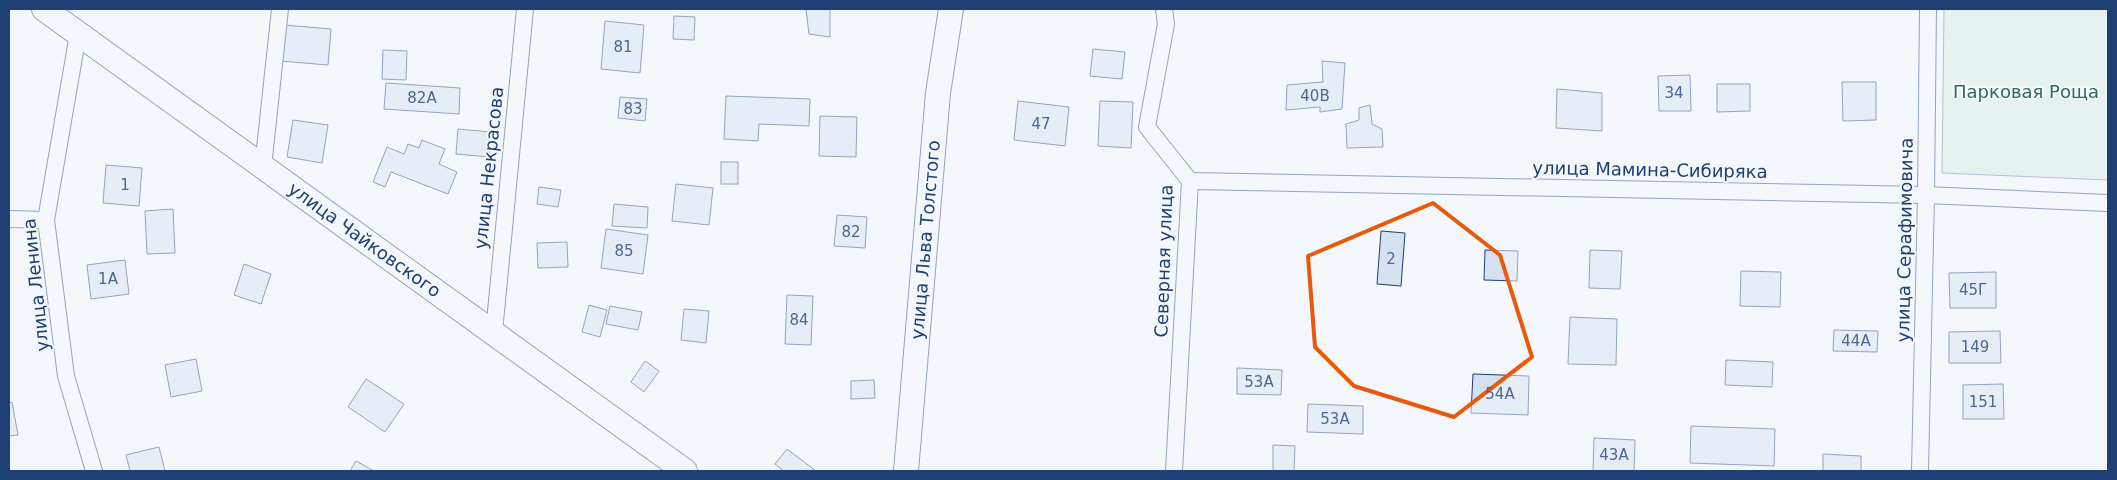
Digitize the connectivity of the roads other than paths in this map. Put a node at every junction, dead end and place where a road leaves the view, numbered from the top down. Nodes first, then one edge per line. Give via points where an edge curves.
1 (280, 9) edge
2 (525, 9) edge
3 (951, 9) edge
4 (1164, 9) edge
5 (1928, 9) edge
6 (54, 12) edge
7 (78, 34) junction
8 (263, 167) junction
9 (1190, 180) junction
10 (1926, 195) junction
11 (2108, 203) edge
12 (9, 219) edge
13 (46, 220) junction
14 (494, 332) junction
15 (94, 471) edge
16 (685, 471) edge
17 (906, 471) edge
18 (1174, 471) edge
19 (1920, 471) edge

1 - 8 street
2 - 14 street, улица Некрасова
3 - 17 street, улица Льва Толстого via 938,93
4 - 9 street, Северная улица via 1166,24 1147,127
5 - 10 street, улица Серафимовича
6 - 7 street, улица Чайковского
7 - 8 street, улица Чайковского
7 - 13 street, улица Ленина
8 - 14 street, улица Чайковского
9 - 10 street, улица Мамина-Сибиряка
9 - 18 street, Северная улица
10 - 11 street, улица Мамина-Сибиряка
10 - 19 street, улица Серафимовича
12 - 13 street
13 - 15 street, улица Ленина via 66,376
14 - 16 street, улица Чайковского

